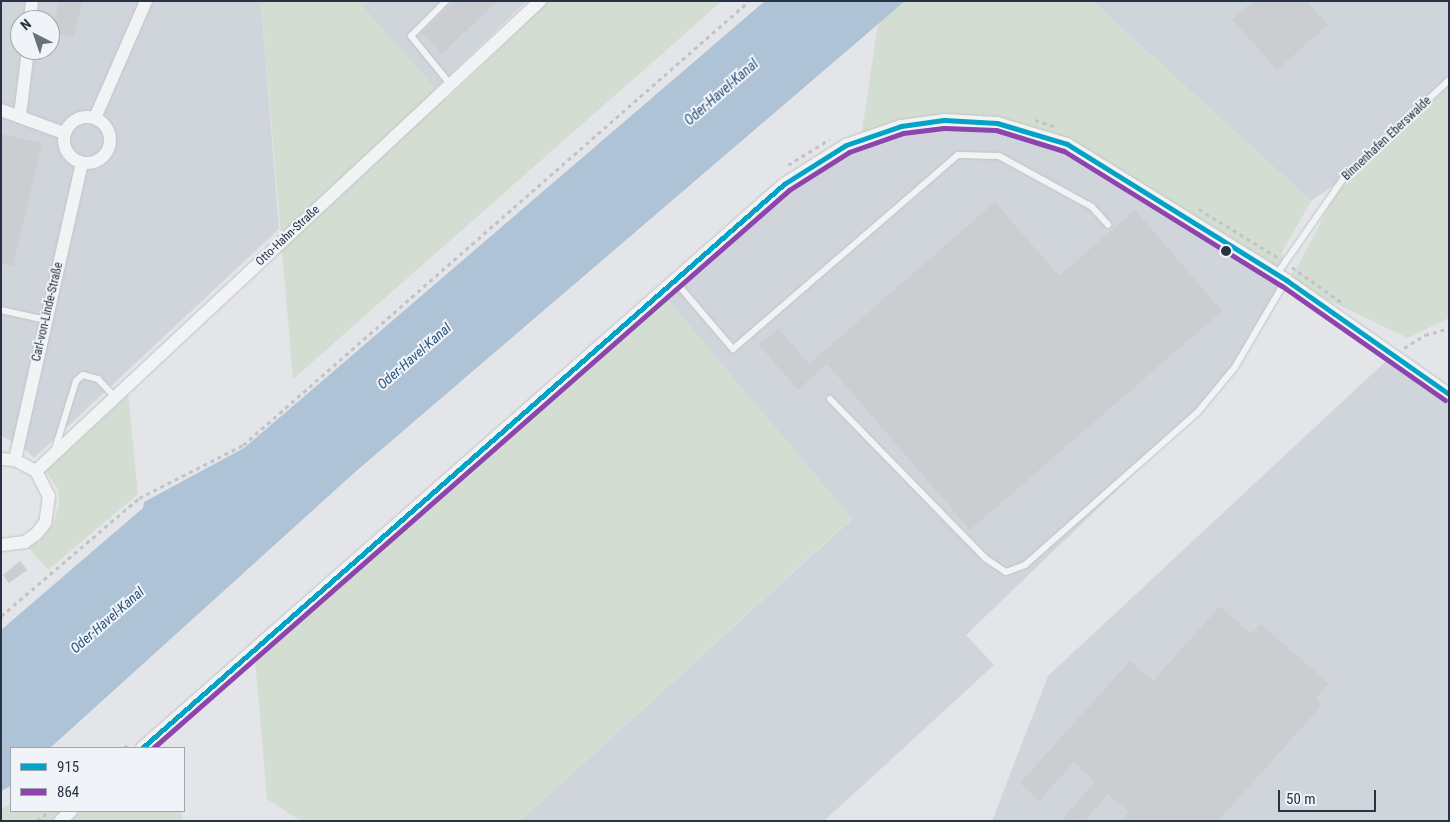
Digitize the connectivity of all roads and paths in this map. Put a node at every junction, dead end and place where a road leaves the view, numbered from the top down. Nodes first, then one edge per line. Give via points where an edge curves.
1 (146, 1) edge
2 (446, 1) edge
3 (540, 1) edge
4 (749, 1) edge
5 (27, 60) edge
6 (1449, 80) edge
7 (451, 85) junction
8 (1, 110) edge
9 (20, 115) junction
10 (95, 118) junction
11 (1032, 119) dead end
12 (1057, 127) dead end
13 (64, 133) junction
14 (832, 137) dead end
15 (82, 163) junction
16 (780, 172) dead end
17 (1194, 207) dead end
18 (1108, 225) dead end
19 (1285, 262) junction
20 (1282, 277) junction
21 (673, 279) junction
22 (1343, 304) dead end
23 (1, 310) edge
24 (46, 320) junction
25 (1449, 328) edge
26 (1399, 345) dead end
27 (1404, 348) junction
28 (1411, 353) dead end
29 (1449, 394) edge
30 (115, 397) junction
31 (830, 399) dead end
32 (54, 455) junction
33 (1, 460) edge
34 (15, 460) junction
35 (36, 471) junction
36 (1, 545) edge
37 (1, 616) edge
38 (137, 745) edge
39 (48, 812) edge
40 (70, 812) edge
41 (37, 821) edge
42 (60, 821) edge

1 - 10 street
2 - 7 lane via 411,36
3 - 7 street, Otto-Hahn-Straße
4 - 37 path via 243,445 139,498
5 - 9 street
6 - 19 lane, Binnenhafen Eberswalde via 1343,179
7 - 30 street, Otto-Hahn-Straße
8 - 9 street
9 - 13 street
10 - 13 street via 78,118
10 - 15 street via 107,127 110,147 97,161
11 - 12 path
13 - 15 street via 66,150
14 - 16 path
15 - 24 street, Carl-von-Linde-Straße
17 - 19 path
18 - 21 lane via 1092,208 999,156 958,155 733,349
19 - 20 lane, Binnenhafen Eberswalde
19 - 22 path
20 - 21 street via 1066,144 998,123 944,120 879,132 826,155 784,184
20 - 29 street
20 - 31 lane, Binnenhafen Eberswalde via 1235,367 1197,413 1025,565 1006,572 985,558
21 - 38 street
23 - 24 lane
24 - 34 street, Carl-von-Linde-Straße
25 - 27 path via 1425,335
26 - 27 path
27 - 28 path
30 - 32 street, Otto-Hahn-Straße
30 - 32 lane via 89,374 76,382
32 - 35 street, Otto-Hahn-Straße
33 - 34 street
34 - 35 street
35 - 36 street via 49,496 45,523 25,542
39 - 41 path
40 - 42 street

